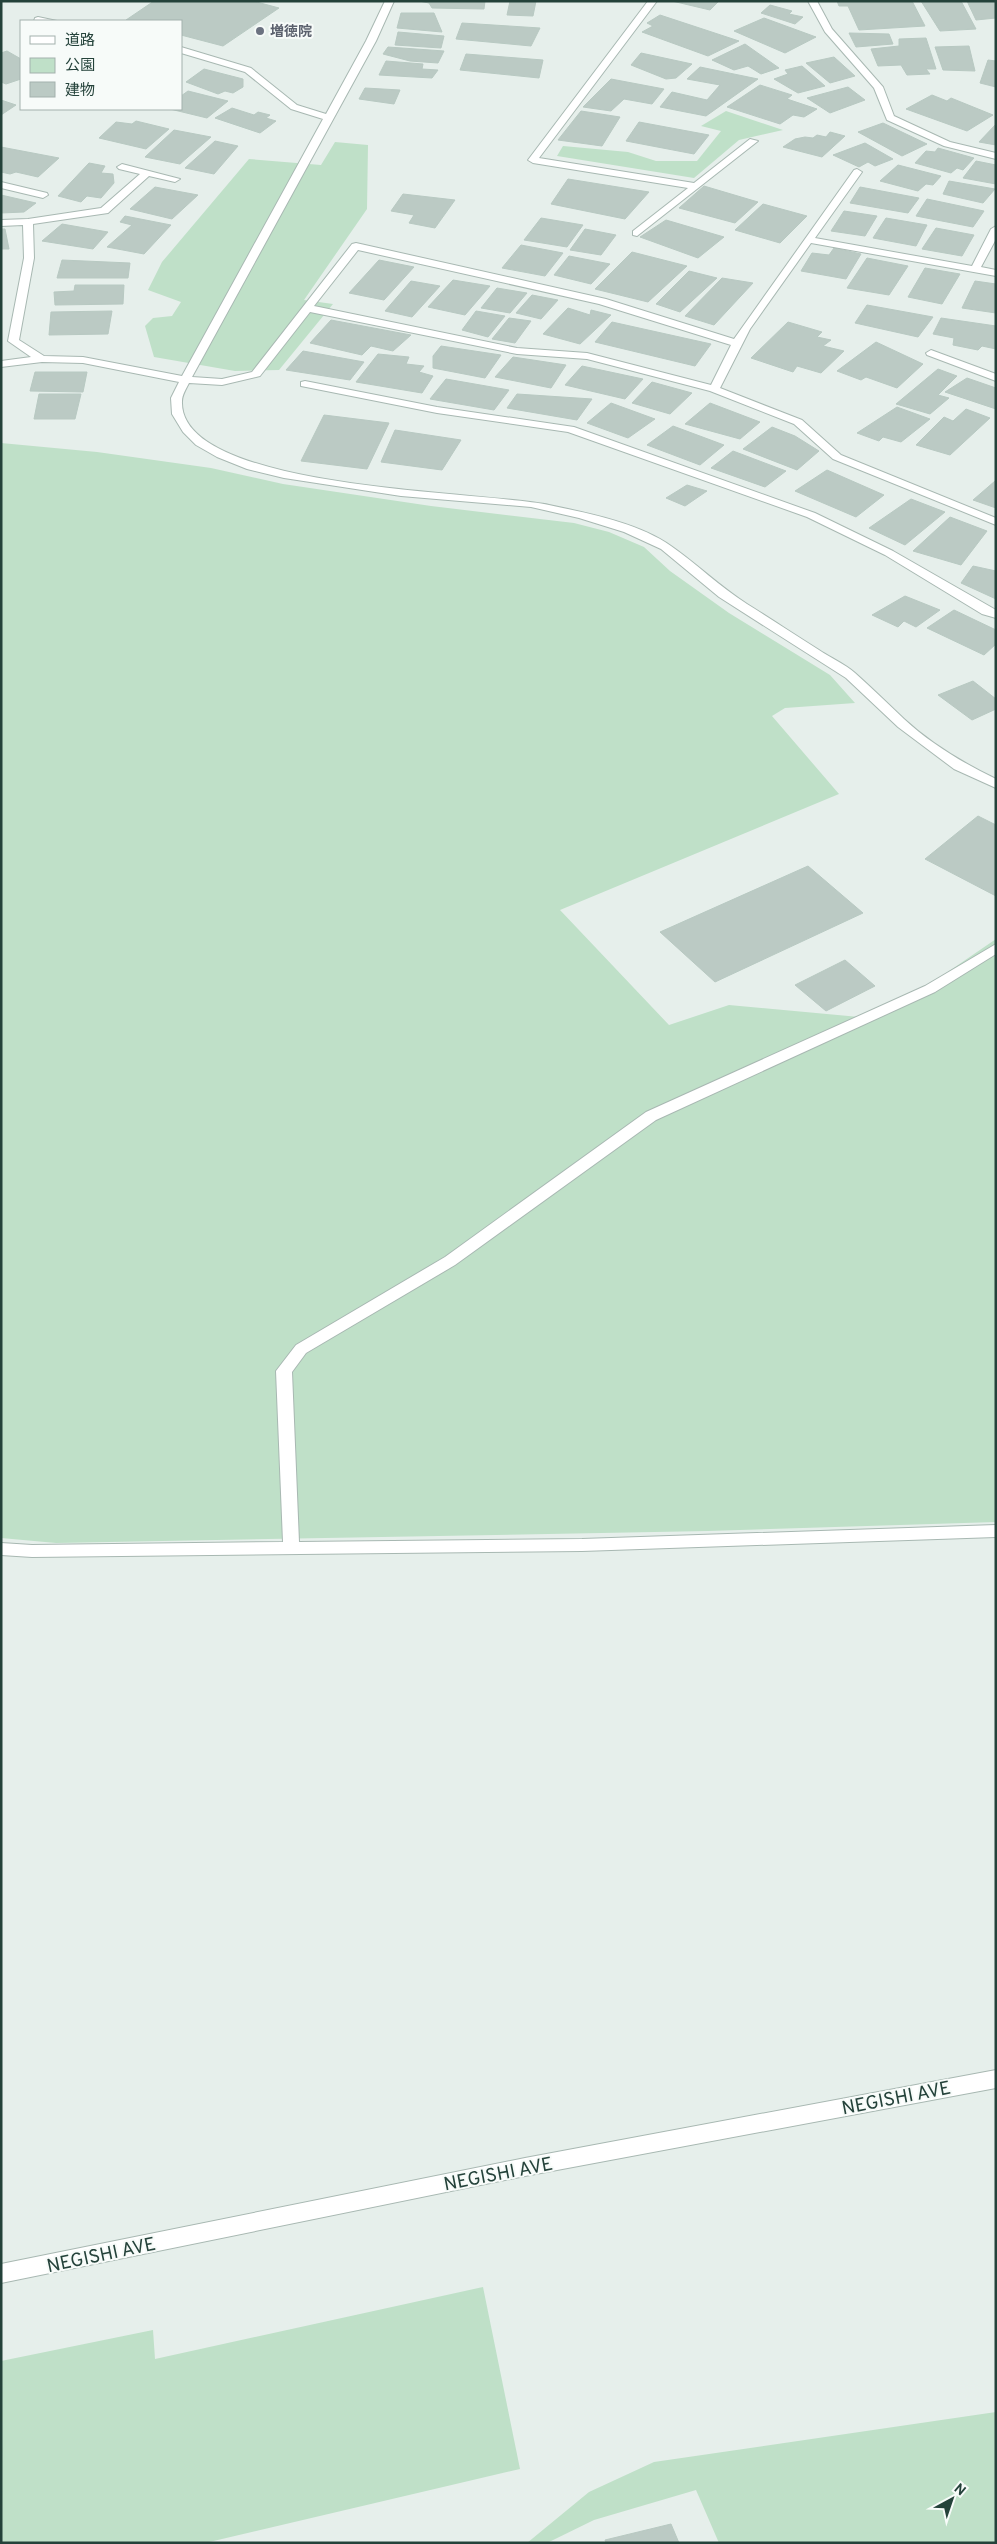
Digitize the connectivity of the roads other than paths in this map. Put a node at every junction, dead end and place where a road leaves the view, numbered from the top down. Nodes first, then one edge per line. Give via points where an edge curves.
1 (390, 1) edge
2 (653, 1) edge
3 (812, 1) edge
4 (182, 50) edge
5 (328, 118) junction
6 (753, 141) dead end
7 (996, 156) edge
8 (122, 167) dead end
9 (857, 172) dead end
10 (147, 173) junction
11 (175, 179) dead end
12 (1, 185) edge
13 (695, 186) junction
14 (44, 195) dead end
15 (28, 222) junction
16 (1, 223) edge
17 (996, 229) edge
18 (637, 233) dead end
19 (810, 240) junction
20 (974, 269) junction
21 (996, 273) edge
22 (308, 308) junction
23 (738, 344) junction
24 (930, 353) dead end
25 (42, 359) junction
26 (1, 364) edge
27 (996, 378) edge
28 (185, 380) junction
29 (305, 384) dead end
30 (714, 390) junction
31 (996, 522) edge
32 (996, 614) edge
33 (996, 784) edge
34 (996, 948) edge
35 (996, 1531) edge
36 (291, 1548) junction
37 (1, 1549) edge
38 (996, 2078) edge
39 (1, 2274) edge

1 - 5 street
2 - 13 street via 533,160
3 - 7 street via 828,30 878,86 890,118 947,144
4 - 5 street via 248,70 294,107
5 - 28 street
6 - 13 street
8 - 10 street
9 - 19 street
10 - 11 street
10 - 15 street via 104,211
12 - 14 street
13 - 18 street
15 - 16 street
15 - 25 street via 29,258 13,341
17 - 20 street
19 - 20 street
19 - 23 street via 745,329
20 - 21 street
22 - 23 street via 356,246 602,301
22 - 28 street via 256,374 222,382
22 - 30 street via 517,351 587,356
23 - 30 street
24 - 27 street
25 - 26 street
25 - 28 street via 83,360
28 - 33 street via 176,398 177,414 187,430 200,443 251,467 401,493 531,504 582,515 628,530 665,547 723,594 850,675 902,724 958,766
29 - 32 street via 437,410 570,429 810,515 889,553
30 - 31 street via 798,422 837,457
34 - 36 street via 930,989 651,1116 450,1261 301,1349 284,1371
35 - 36 street via 582,1545
36 - 37 street
38 - 39 street, NEGISHI AVE via 525,2167

